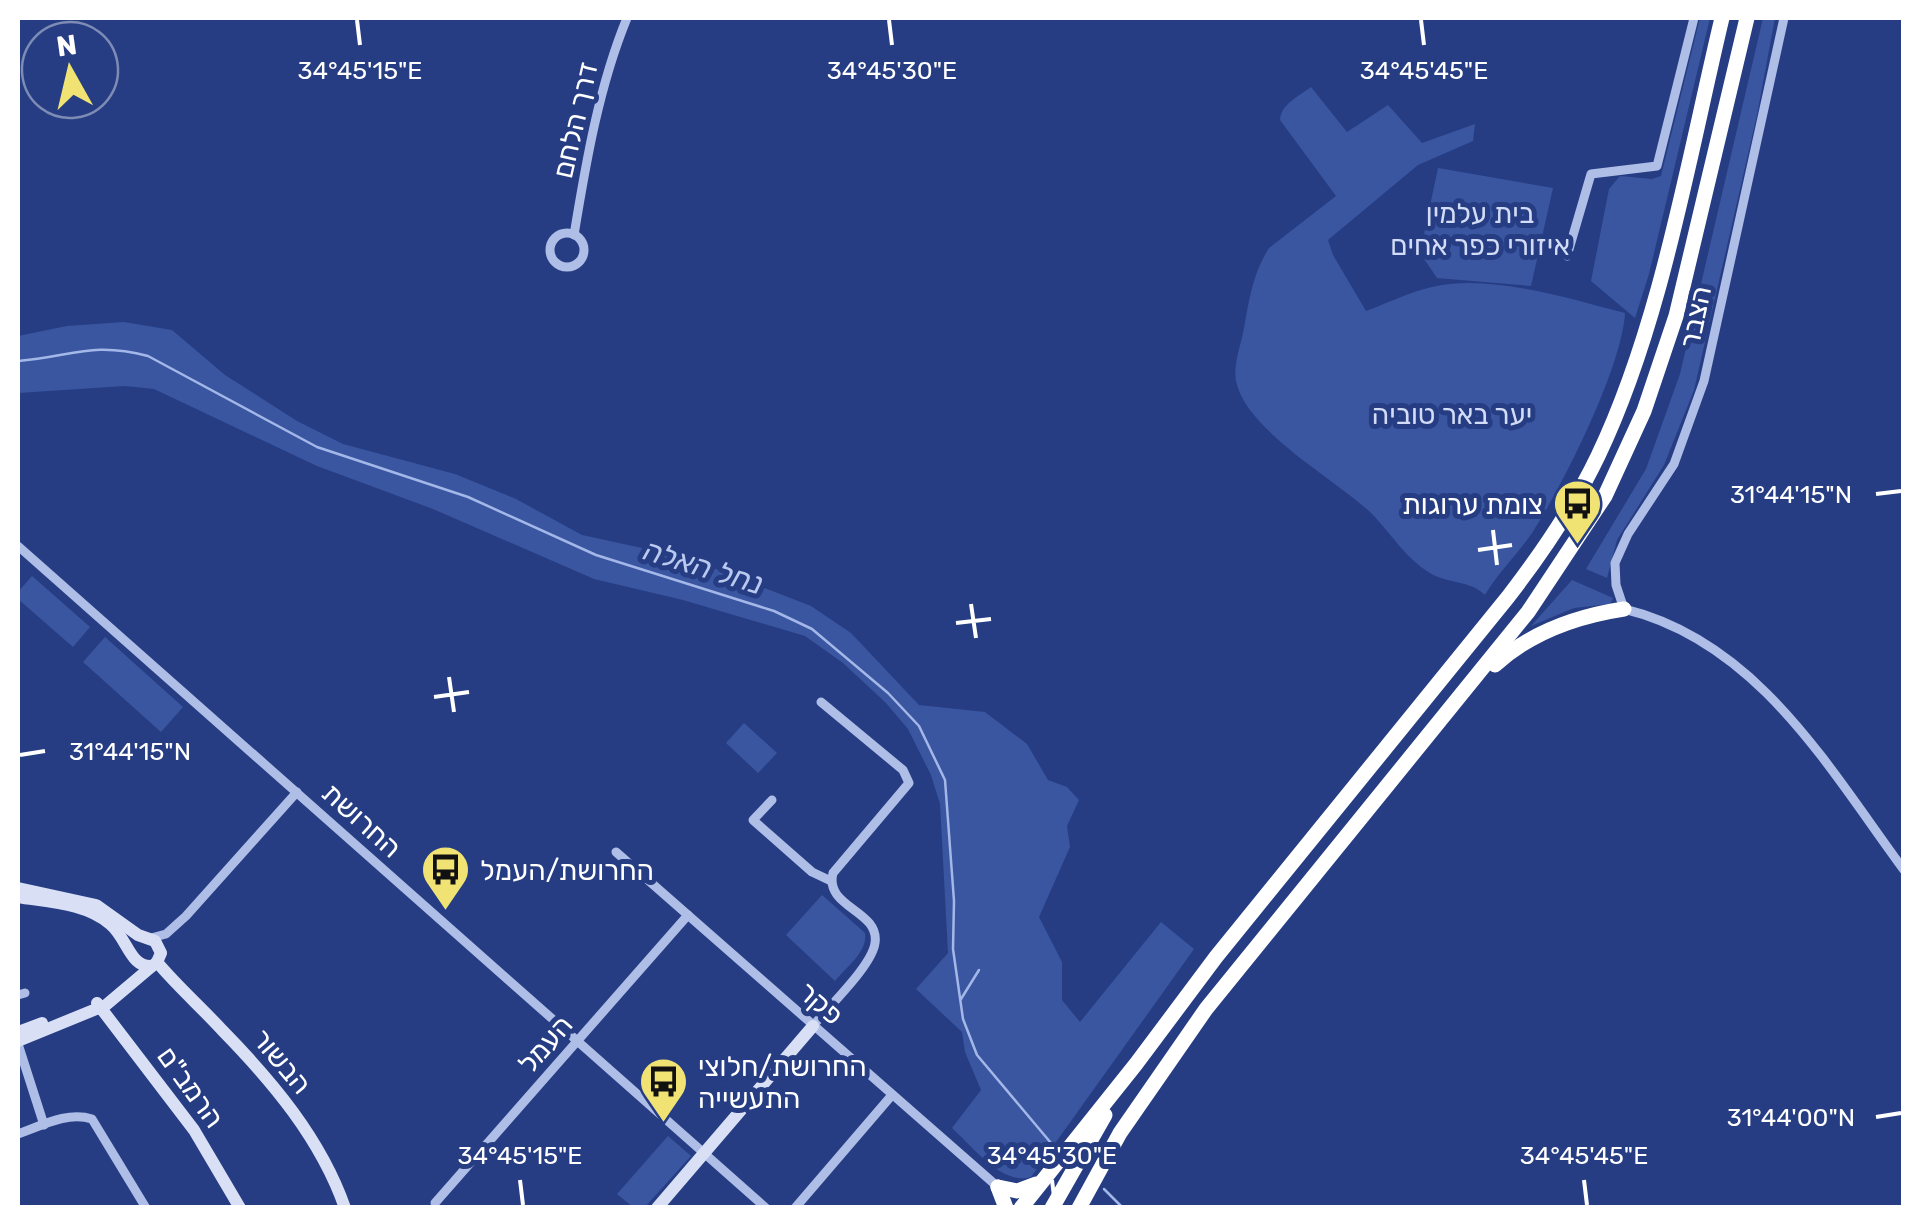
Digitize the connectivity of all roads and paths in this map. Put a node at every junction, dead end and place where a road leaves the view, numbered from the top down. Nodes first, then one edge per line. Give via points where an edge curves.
1 (627, 18) edge
2 (1694, 18) edge
3 (1722, 18) edge
4 (1747, 18) edge
5 (1784, 18) edge
6 (574, 235) dead end
7 (1567, 256) dead end
8 (18, 546) edge
9 (1624, 609) junction
10 (1460, 698) junction
11 (821, 702) dead end
12 (296, 792) junction
13 (772, 800) dead end
14 (616, 852) dead end
15 (1904, 870) edge
16 (831, 882) junction
17 (18, 888) edge
18 (18, 897) edge
19 (688, 915) junction
20 (186, 916) junction
21 (148, 938) junction
22 (132, 956) junction
23 (157, 961) junction
24 (98, 1004) junction
25 (813, 1026) junction
26 (18, 1032) edge
27 (576, 1042) junction
28 (18, 1043) edge
29 (1136, 1064) junction
30 (892, 1094) junction
31 (44, 1125) junction
32 (18, 1134) edge
33 (704, 1153) junction
34 (1047, 1175) junction
35 (998, 1187) junction
36 (435, 1203) dead end
37 (146, 1208) edge
38 (240, 1208) edge
39 (345, 1208) edge
40 (657, 1208) edge
41 (766, 1208) edge
42 (795, 1208) edge
43 (1006, 1208) edge
44 (1021, 1208) edge
45 (1052, 1208) edge
46 (1079, 1208) edge

1 - 6 street, דרך הלחם via 584,171
2 - 7 street via 1657,166 1591,174
3 - 29 highway via 1652,309 1621,403 1584,484 1537,560
4 - 10 highway via 1676,316 1632,442 1572,548
5 - 9 street, הצבר via 1704,381 1674,464 1615,563
8 - 12 street, החרושת
9 - 10 highway via 1571,620 1531,640
9 - 15 street via 1706,644 1766,690
10 - 46 highway via 1206,1009 1129,1120
11 - 16 street via 903,770 909,783
12 - 20 street
12 - 27 street, החרושת
13 - 16 street via 753,820
14 - 19 street, פקר
16 - 25 street via 835,895 876,937 868,959
17 - 21 street via 96,904
18 - 22 street via 101,917 123,936
19 - 25 street, פקר
19 - 27 street, העמל
20 - 21 street via 166,934
20 - 23 street
21 - 22 street via 137,941
21 - 23 street via 158,944
22 - 23 street via 139,965
22 - 24 street via 124,981
23 - 24 street via 121,994
23 - 39 street, הבשור via 290,1108 324,1158
24 - 26 street
24 - 28 street
24 - 38 street, הרמב"ם via 194,1130
25 - 30 street, פקר
25 - 33 street
27 - 33 street, החרושת
27 - 36 street, העמל
28 - 31 street
29 - 34 highway
29 - 45 highway
30 - 35 street, פקר
30 - 42 street
31 - 32 street
31 - 37 street via 68,1116 92,1119
33 - 40 street
33 - 41 street, החרושת
34 - 35 highway via 1026,1189
34 - 44 highway
35 - 43 highway

